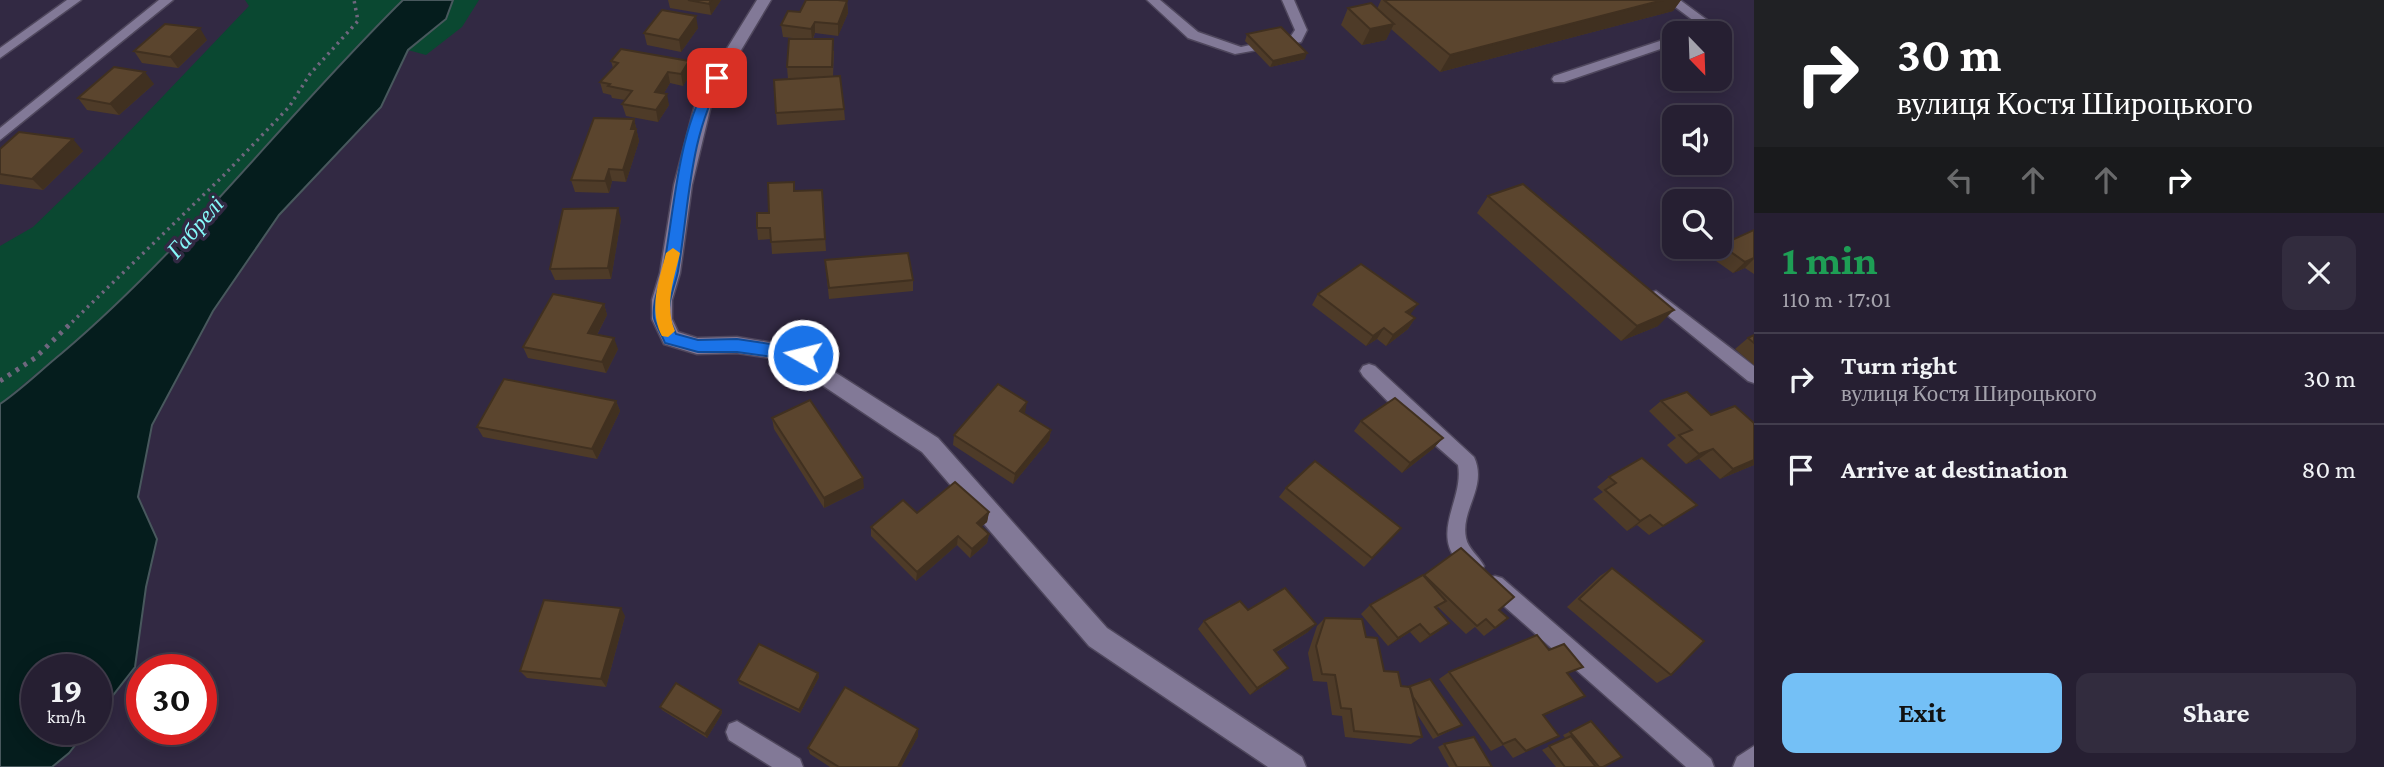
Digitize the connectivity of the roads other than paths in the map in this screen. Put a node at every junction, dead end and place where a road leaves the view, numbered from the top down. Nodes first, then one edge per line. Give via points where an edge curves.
1 (75, 0) edge
2 (167, 0) edge
3 (764, 0) edge
4 (1153, 0) edge
5 (1288, 0) edge
6 (1672, 0) edge
7 (1702, 21) edge
8 (1662, 44) edge
9 (0, 54) edge
10 (1559, 79) dead end
11 (6, 124) edge
12 (0, 135) edge
13 (1638, 282) edge
14 (1369, 372) dead end
15 (1754, 376) edge
16 (737, 732) dead end
17 (1754, 760) edge
18 (792, 767) edge
19 (1292, 767) edge
20 (1703, 767) edge
21 (1747, 767) edge

1 - 9 lane
2 - 11 lane
3 - 19 street via 705,97 682,185 662,300 662,319 671,338 698,346 737,345 803,355 827,377 930,446 1098,637
4 - 5 lane via 1193,35 1240,51 1296,39 1301,30
6 - 7 lane
8 - 10 lane
11 - 12 lane
13 - 15 lane
14 - 20 lane via 1466,460 1471,478 1453,530 1463,557
16 - 18 lane
17 - 21 street

